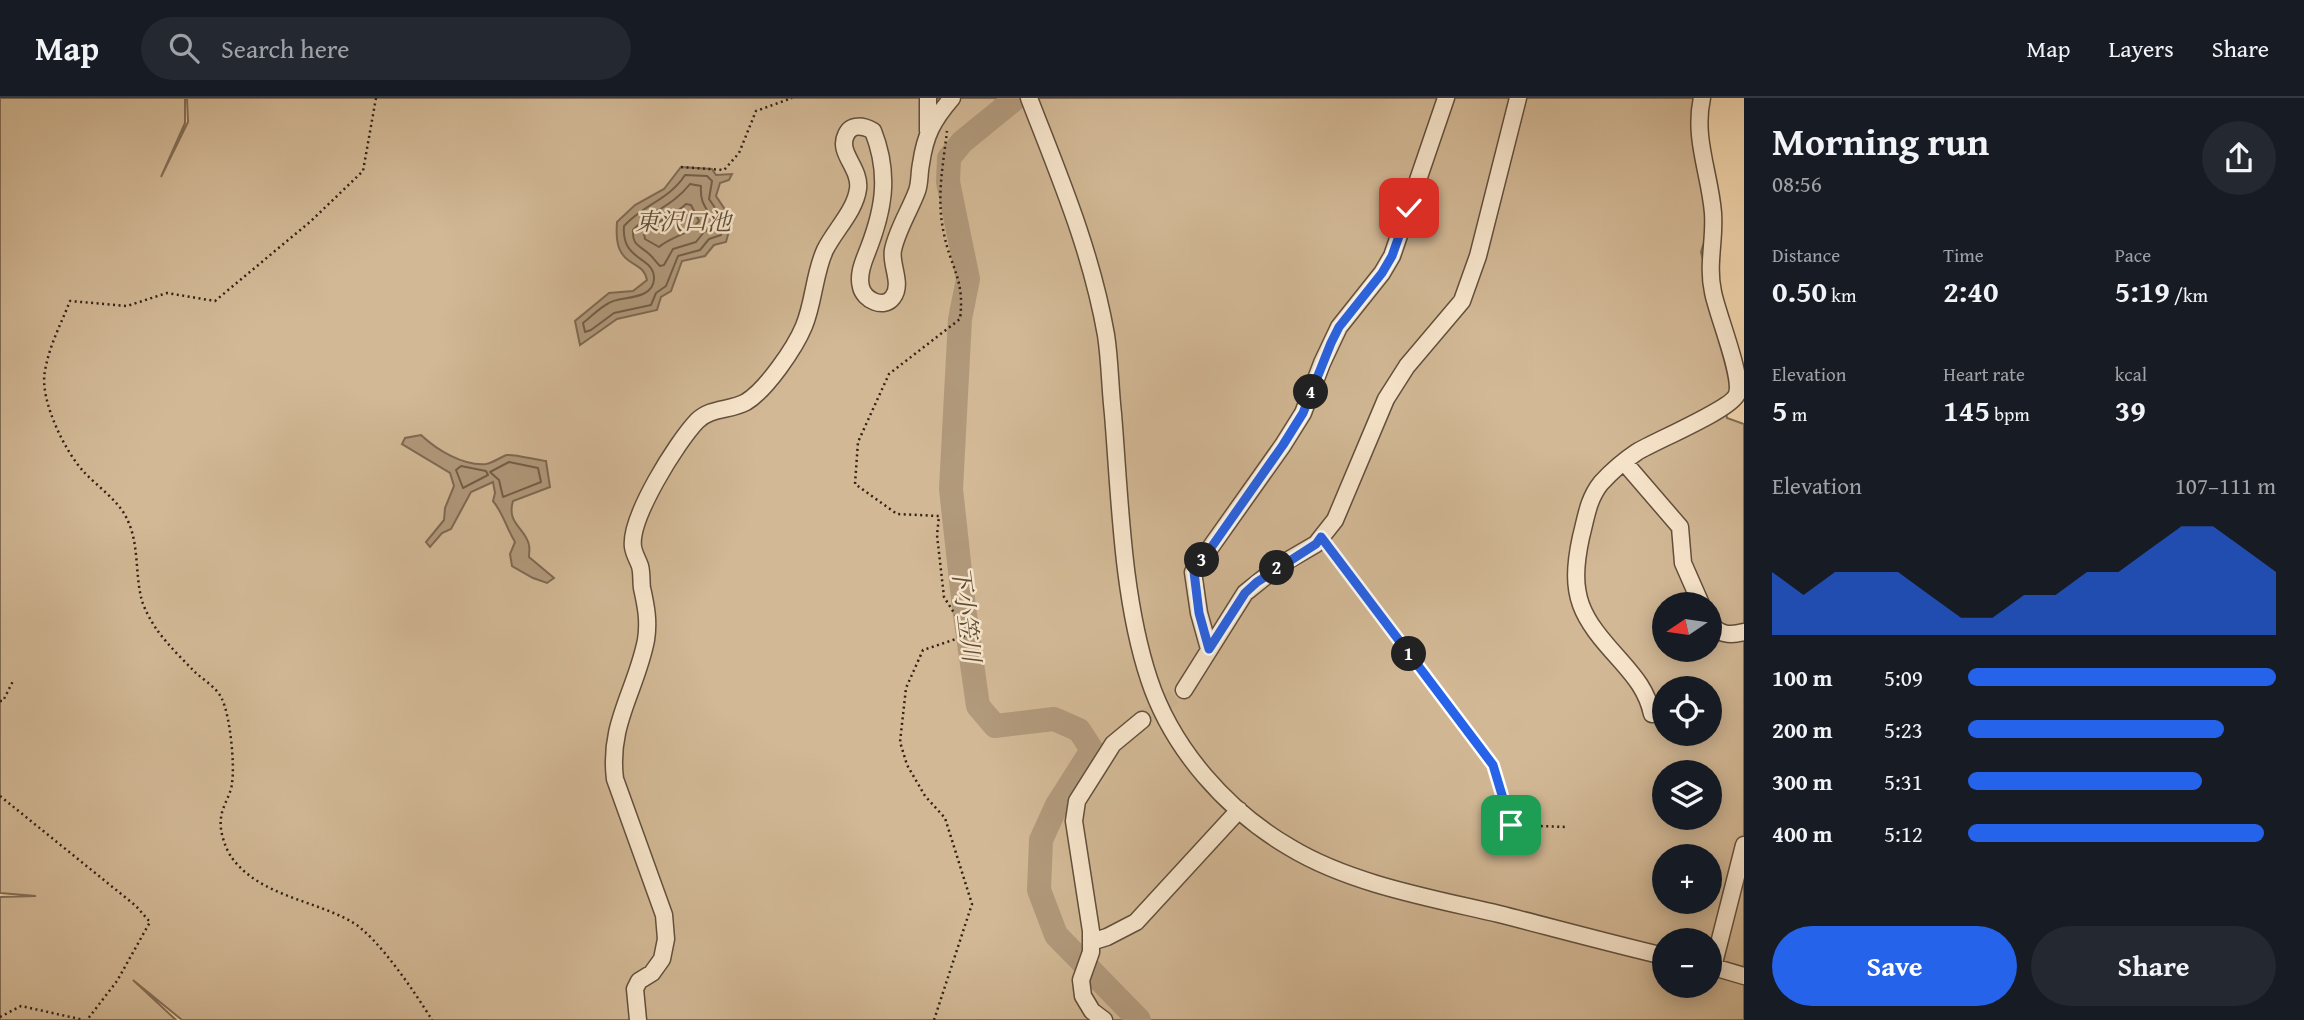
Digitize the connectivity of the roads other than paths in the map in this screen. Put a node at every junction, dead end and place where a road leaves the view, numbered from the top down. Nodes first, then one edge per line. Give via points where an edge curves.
1 (928, 98) edge
2 (952, 98) edge
3 (1029, 98) edge
4 (1446, 98) edge
5 (1518, 98) edge
6 (1702, 98) edge
7 (928, 131) junction
8 (1624, 462) junction
9 (1696, 592) edge
10 (1744, 632) edge
11 (1722, 633) edge
12 (1209, 649) junction
13 (1184, 690) tunnel mouth
14 (1652, 713) edge
15 (1142, 720) tunnel mouth
16 (1239, 810) junction
17 (1744, 845) edge
18 (1722, 929) edge
19 (1091, 942) junction
20 (1652, 953) edge
21 (1722, 970) edge
22 (1744, 976) edge
23 (638, 1020) edge
24 (1104, 1020) edge

1 - 7 street
2 - 7 street
3 - 16 street via 1081,230 1096,282 1106,339 1125,551 1150,681 1190,757
4 - 12 street via 1392,256 1339,327 1303,413 1283,445 1194,572
5 - 12 street via 1462,301 1396,380 1335,520 1316,544 1245,593
6 - 8 street via 1700,147 1713,215 1709,271 1734,365 1737,395 1725,407
7 - 23 street via 918,189 893,249 893,299 871,301 861,287 862,265 879,222 884,179 873,131 857,127 849,130 843,147 857,173 858,193 820,263 803,329 757,393 699,419 639,513 632,546 648,607 645,641 615,737 613,758 615,779 664,915 666,939 662,959 635,989
8 - 9 street via 1680,527 1684,563
8 - 14 street via 1601,483 1589,503 1578,550 1578,598 1595,632 1639,681
10 - 11 street
12 - 13 street
15 - 19 street via 1113,744 1077,801 1074,821
16 - 19 street via 1136,922
16 - 20 street via 1291,849 1347,873
17 - 18 street
19 - 24 street via 1081,980 1083,996
21 - 22 street

